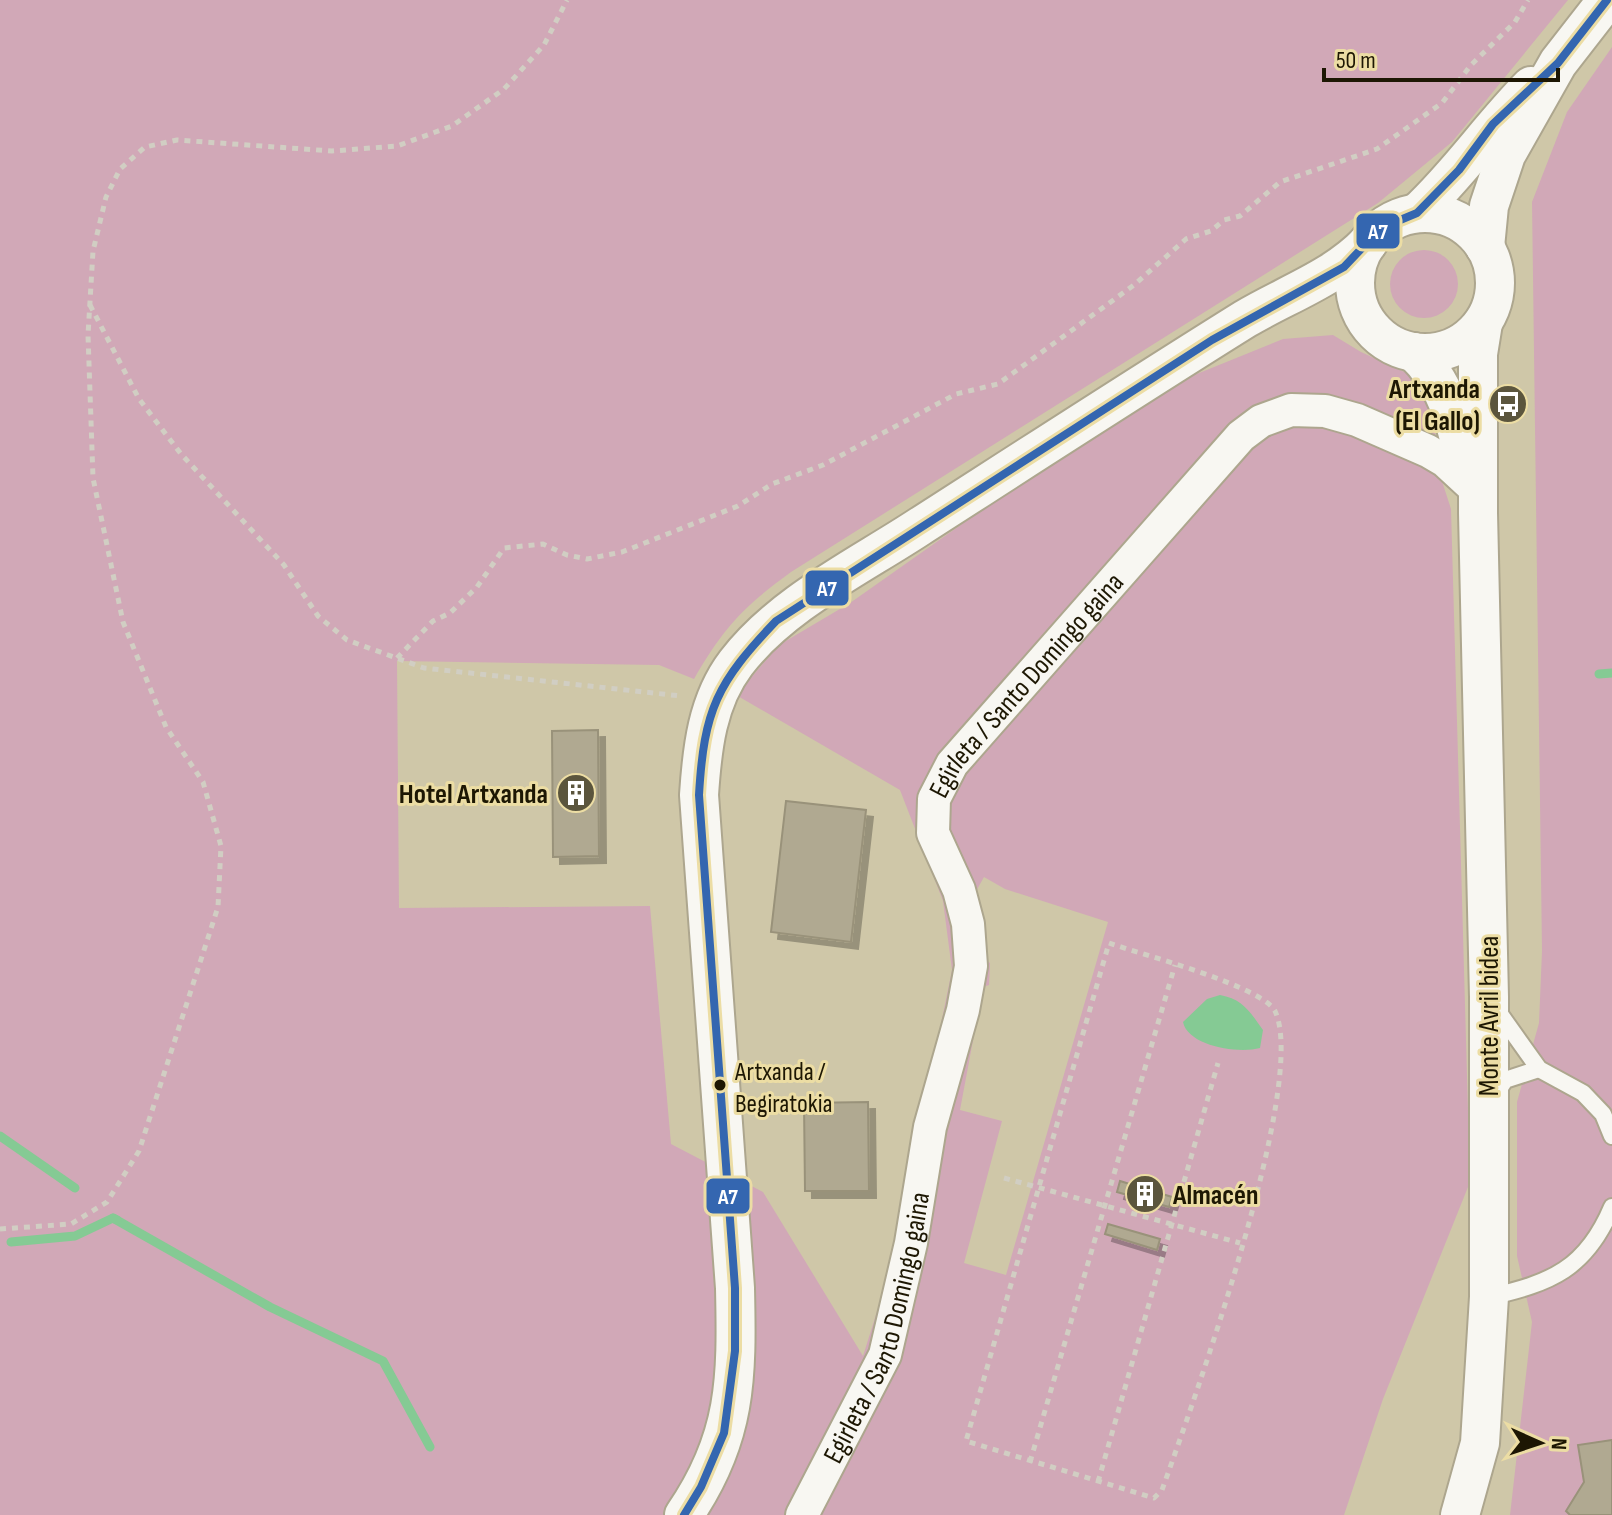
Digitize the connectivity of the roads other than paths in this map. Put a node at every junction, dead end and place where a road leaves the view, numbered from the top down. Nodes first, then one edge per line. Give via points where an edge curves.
1 (1607, 0) edge
2 (1558, 63) junction
3 (1417, 213) junction
4 (1368, 243) junction
5 (1485, 247) junction
6 (1483, 323) junction
7 (1414, 352) junction
8 (1450, 406) junction
9 (1413, 446) junction
10 (1474, 499) junction
11 (1489, 997) junction
12 (1539, 1069) junction
13 (1489, 1104) junction
14 (1612, 1136) edge
15 (1612, 1207) edge
16 (1489, 1297) junction
17 (684, 1515) edge
18 (802, 1515) edge
19 (1460, 1515) edge

1 - 2 street
2 - 3 street via 1493,124 1459,170
2 - 5 street via 1506,155 1493,189
3 - 4 street via 1381,228
3 - 5 street via 1456,220
4 - 7 street via 1355,281 1361,310 1378,335
4 - 17 street via 1344,267 1212,340 832,583 776,621 735,664 715,702 702,745 699,795 736,1362 728,1425 708,1480
5 - 6 street via 1495,285
6 - 7 street via 1453,348
6 - 10 street, Monte Avril bidea
7 - 8 street, Monte Avril bidea via 1432,370
8 - 9 street via 1442,436
8 - 10 street, Monte Avril bidea
9 - 10 street, Egirleta / Santo Domingo gaina via 1445,461
9 - 18 street, Egirleta / Santo Domingo gaina via 1325,411 1291,410 1261,421 1241,436 952,764 934,799 933,833 968,924 971,966 963,1010 930,1127 885,1355
10 - 11 street, Monte Avril bidea
11 - 12 lane
11 - 13 street, Monte Avril bidea
12 - 13 lane via 1505,1080
12 - 14 lane via 1583,1093 1603,1114
13 - 16 street, Monte Avril bidea
15 - 16 lane via 1600,1237 1572,1267 1531,1288
16 - 19 street, Monte Avril bidea via 1480,1443

